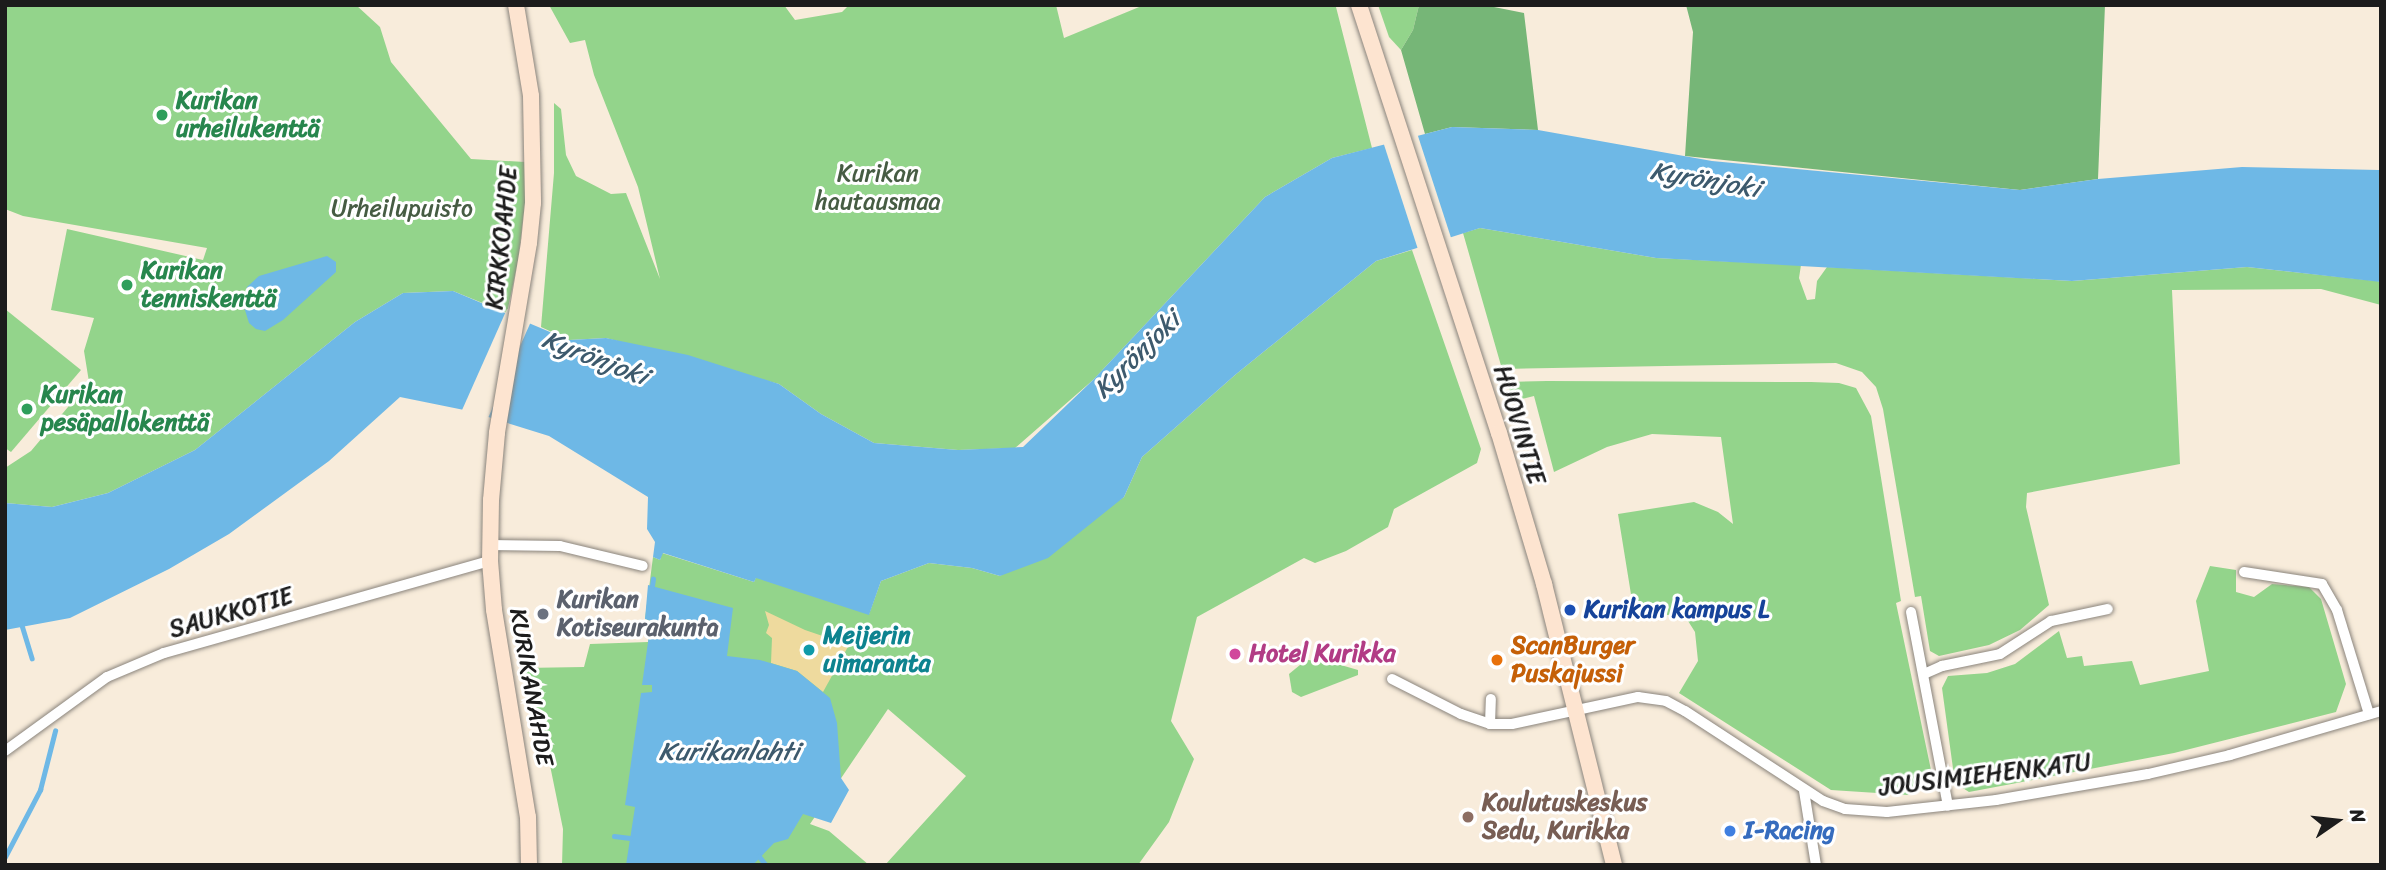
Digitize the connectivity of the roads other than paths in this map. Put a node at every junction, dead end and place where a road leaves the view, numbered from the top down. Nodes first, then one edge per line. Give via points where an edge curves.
1 (516, 5) edge
2 (1359, 5) edge
3 (497, 433) joint
4 (490, 553) junction
5 (643, 566) dead end
6 (2244, 572) dead end
7 (2108, 609) dead end
8 (1911, 612) dead end
9 (1924, 674) junction
10 (1392, 678) dead end
11 (1491, 699) dead end
12 (1576, 709) junction
13 (2381, 711) edge
14 (2369, 715) junction
15 (1490, 724) junction
16 (5, 751) edge
17 (1804, 790) junction
18 (1948, 806) junction
19 (529, 865) edge
20 (1614, 865) edge
21 (1816, 865) edge

1 - 3 main road, KIRKKOAHDE via 531,96 533,203
2 - 12 main road, HUOVINTIE via 1499,433
3 - 4 main road, KURIKANAHDE
4 - 5 street, SAUKKOTIE via 559,546
4 - 16 street, SAUKKOTIE via 164,653 107,677
4 - 19 main road, KURIKANAHDE via 494,610 528,817
6 - 14 street via 2322,584 2337,610
7 - 9 street via 2051,621 2000,654
8 - 9 street
9 - 18 street
10 - 15 street
11 - 15 street
12 - 15 street, JOUSIMIEHENKATU via 1511,724
12 - 17 street, JOUSIMIEHENKATU via 1638,697 1666,701
12 - 20 main road, HUOVINTIE
13 - 14 street, JOUSIMIEHENKATU
14 - 18 street, JOUSIMIEHENKATU via 2148,774
17 - 18 street, JOUSIMIEHENKATU via 1823,802 1852,810
17 - 21 street

